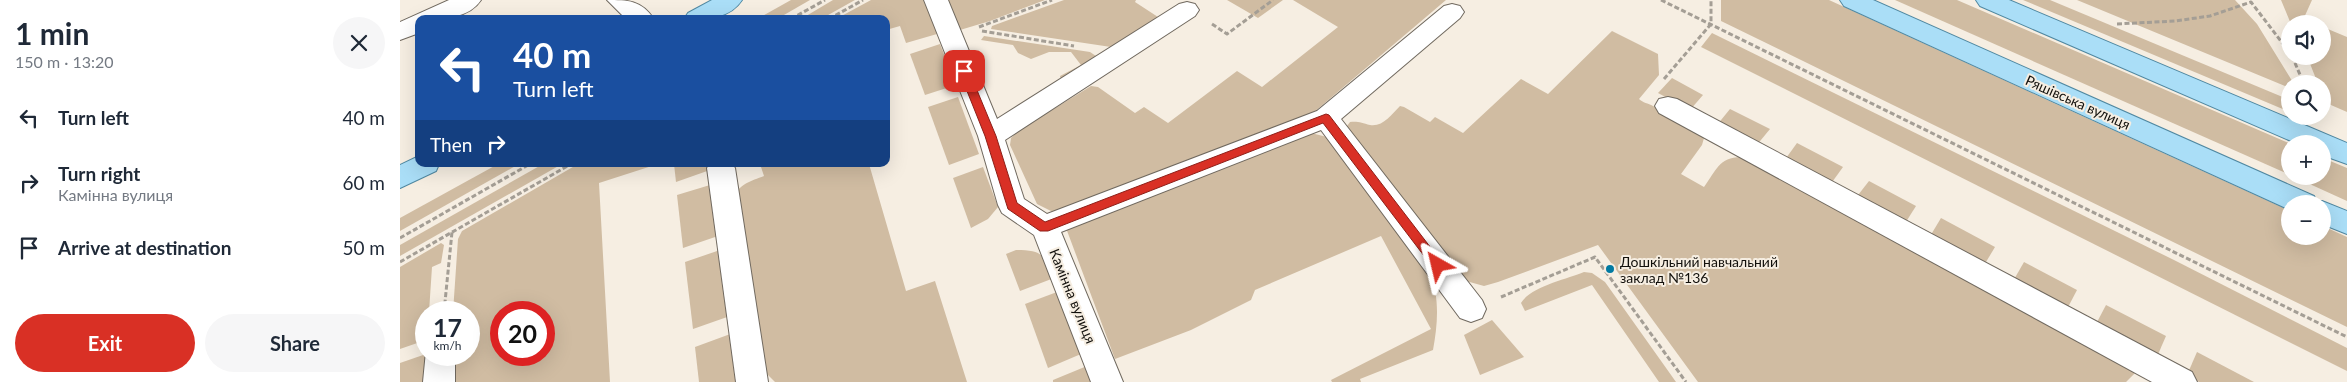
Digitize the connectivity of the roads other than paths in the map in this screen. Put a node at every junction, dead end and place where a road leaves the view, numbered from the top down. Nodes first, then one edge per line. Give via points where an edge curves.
1 (469, 0) edge
2 (619, 0) edge
3 (730, 0) edge
4 (936, 0) edge
5 (1852, 0) edge
6 (1988, 0) edge
7 (1187, 10) road end
8 (1452, 12) dead end
9 (437, 15) edge
10 (637, 15) edge
11 (703, 15) edge
12 (415, 25) edge
13 (400, 32) edge
14 (1668, 106) road end
15 (1326, 118) junction
16 (990, 136) junction
17 (2347, 154) edge
18 (420, 167) edge
19 (721, 168) dead end
20 (400, 178) edge
21 (2284, 195) edge
22 (2331, 216) edge
23 (2347, 223) edge
24 (1044, 227) junction
25 (1471, 309) road end
26 (440, 366) edge
27 (439, 382) edge
28 (752, 382) edge
29 (1108, 382) edge
30 (2181, 382) edge

1 - 9 street
2 - 10 street
3 - 11 main road
4 - 16 street, Камінна вулиця
5 - 21 main road, Ряшівська вулиця
6 - 17 main road
7 - 16 street
8 - 15 street
12 - 13 street
14 - 30 street
15 - 24 street
15 - 25 street
16 - 24 street, Камінна вулиця via 1012,205
18 - 20 main road
19 - 28 street
22 - 23 main road
24 - 29 street, Камінна вулиця
26 - 27 street

